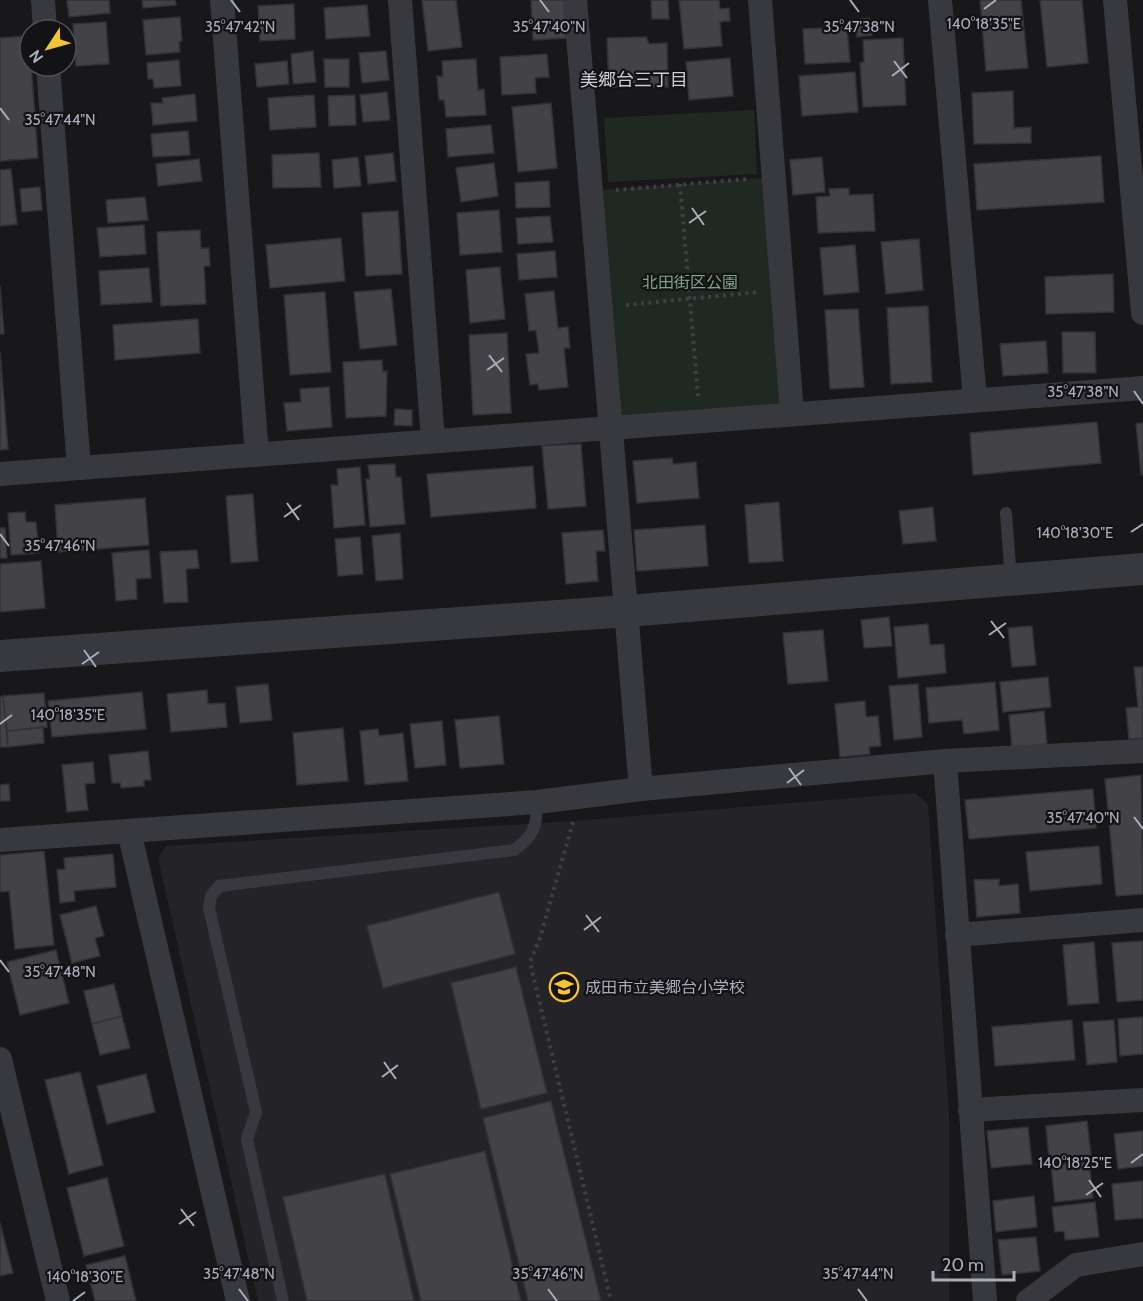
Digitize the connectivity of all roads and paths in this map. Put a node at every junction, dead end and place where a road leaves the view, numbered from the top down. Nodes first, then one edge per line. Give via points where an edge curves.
1 (43, 0) edge
2 (222, 0) edge
3 (400, 0) edge
4 (575, 0) edge
5 (760, 0) edge
6 (939, 0) edge
7 (1115, 0) edge
8 (44, 18) edge
9 (49, 78) edge
10 (774, 177) junction
11 (680, 184) junction
12 (591, 191) junction
13 (782, 290) junction
14 (690, 299) junction
15 (601, 308) junction
16 (1143, 313) edge
17 (1143, 388) edge
18 (975, 399) junction
19 (792, 413) junction
20 (700, 421) junction
21 (611, 429) junction
22 (433, 440) junction
23 (256, 454) junction
24 (79, 468) junction
25 (0, 474) edge
26 (1006, 513) dead end
27 (1143, 569) edge
28 (1011, 580) junction
29 (627, 611) junction
30 (0, 656) edge
31 (1143, 751) edge
32 (945, 761) junction
33 (641, 789) junction
34 (537, 802) junction
35 (580, 816) dead end
36 (129, 831) junction
37 (0, 840) edge
38 (1143, 920) edge
39 (957, 935) junction
40 (0, 1059) edge
41 (1143, 1100) edge
42 (970, 1110) junction
43 (1143, 1254) edge
44 (58, 1301) edge
45 (238, 1301) edge
46 (283, 1301) edge
47 (611, 1301) edge
48 (985, 1301) edge
49 (1028, 1301) edge

1 - 8 street
2 - 23 street
3 - 22 street
4 - 12 street
5 - 10 street
6 - 18 street
7 - 16 street
9 - 24 street
10 - 11 path
10 - 13 street
11 - 12 path
11 - 14 path
12 - 15 street
13 - 14 path
13 - 19 street
14 - 15 path
14 - 20 path
15 - 21 street
17 - 18 street
18 - 19 street
19 - 20 street
20 - 21 street
21 - 22 street
21 - 29 street
22 - 23 street
23 - 24 street
24 - 25 street
26 - 28 lane
27 - 28 street
28 - 29 street
29 - 30 street
29 - 33 street
31 - 32 street
32 - 33 street
32 - 39 street
33 - 34 street
34 - 36 street
34 - 46 lane via 537,823 526,842 514,850 219,886 211,896 208,908 256,1112 247,1139
35 - 47 path via 573,821 530,962
36 - 37 street
36 - 45 street
38 - 39 street
39 - 42 street
40 - 44 street
41 - 42 street
42 - 48 street
43 - 49 street via 1076,1265

